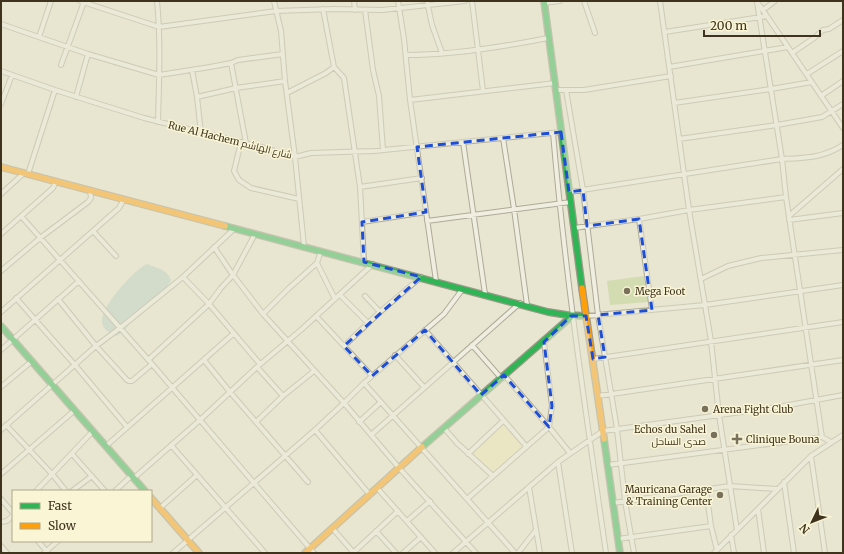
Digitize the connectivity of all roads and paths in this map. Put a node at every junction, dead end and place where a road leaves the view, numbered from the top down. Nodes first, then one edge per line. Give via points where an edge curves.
1 (51, 1) edge
2 (157, 1) edge
3 (274, 1) edge
4 (354, 1) edge
5 (398, 1) edge
6 (465, 1) edge
7 (472, 1) edge
8 (560, 1) edge
9 (584, 1) edge
10 (660, 1) edge
11 (757, 1) edge
12 (775, 1) edge
13 (82, 2) edge
14 (443, 2) edge
15 (544, 2) edge
16 (428, 3) edge
17 (398, 8) junction
18 (323, 10) junction
19 (355, 10) junction
20 (366, 10) junction
21 (763, 10) junction
22 (276, 11) junction
23 (767, 16) junction
24 (760, 17) junction
25 (843, 20) edge
26 (1, 24) edge
27 (160, 27) junction
28 (665, 32) junction
29 (595, 33) dead end
30 (39, 37) junction
31 (548, 38) junction
32 (68, 47) junction
33 (788, 47) junction
34 (477, 49) junction
35 (843, 51) edge
36 (765, 52) junction
37 (442, 53) junction
38 (792, 53) junction
39 (88, 54) junction
40 (283, 54) junction
41 (406, 55) junction
42 (231, 63) junction
43 (61, 65) dead end
44 (334, 67) junction
45 (669, 67) junction
46 (192, 70) junction
47 (1, 71) edge
48 (806, 74) junction
49 (12, 75) junction
50 (159, 75) junction
51 (671, 76) junction
52 (285, 81) junction
53 (843, 81) edge
54 (555, 82) junction
55 (812, 82) junction
56 (236, 88) junction
57 (771, 89) junction
58 (55, 90) junction
59 (556, 90) junction
60 (566, 90) junction
61 (483, 91) junction
62 (287, 92) junction
63 (821, 96) junction
64 (76, 97) junction
65 (197, 97) junction
66 (410, 100) junction
67 (674, 103) junction
68 (1, 104) edge
69 (843, 104) edge
70 (832, 111) junction
71 (158, 122) junction
72 (777, 125) junction
73 (843, 128) edge
74 (562, 132) junction
75 (200, 133) junction
76 (553, 133) junction
77 (502, 138) junction
78 (679, 140) junction
79 (241, 142) junction
80 (464, 142) junction
81 (246, 143) junction
82 (843, 145) edge
83 (418, 146) junction
84 (383, 150) junction
85 (355, 151) junction
86 (295, 157) junction
87 (782, 160) junction
88 (1, 167) edge
89 (843, 169) edge
90 (26, 173) junction
91 (684, 175) junction
92 (422, 178) junction
93 (56, 181) junction
94 (360, 187) junction
95 (90, 190) junction
96 (583, 190) junction
97 (570, 192) junction
98 (1, 194) edge
99 (786, 197) junction
100 (124, 199) junction
101 (299, 199) junction
102 (571, 202) junction
103 (559, 203) junction
104 (514, 209) junction
105 (689, 210) junction
106 (426, 212) junction
107 (843, 213) edge
108 (474, 215) junction
109 (21, 216) junction
110 (789, 218) junction
111 (639, 219) junction
112 (427, 221) junction
113 (362, 222) junction
114 (587, 226) junction
115 (236, 228) junction
116 (574, 228) junction
117 (93, 231) junction
118 (1, 234) edge
119 (256, 234) junction
120 (40, 238) junction
121 (304, 246) junction
122 (214, 247) junction
123 (843, 250) edge
124 (321, 251) junction
125 (795, 255) junction
126 (116, 256) dead end
127 (60, 259) junction
128 (317, 262) junction
129 (364, 262) junction
130 (372, 264) junction
131 (1, 271) edge
132 (233, 275) junction
133 (183, 277) junction
134 (421, 277) junction
135 (701, 279) junction
136 (79, 281) junction
137 (436, 281) junction
138 (843, 286) edge
139 (462, 290) junction
140 (800, 292) junction
141 (340, 294) junction
142 (485, 294) junction
143 (365, 296) dead end
144 (16, 298) junction
145 (58, 299) junction
146 (335, 299) junction
147 (520, 303) junction
148 (209, 304) junction
149 (527, 305) junction
150 (705, 305) junction
151 (652, 310) junction
152 (1, 312) edge
153 (380, 312) junction
154 (263, 314) junction
155 (598, 315) junction
156 (316, 316) junction
157 (573, 316) junction
158 (586, 316) junction
159 (35, 319) junction
160 (843, 322) edge
161 (368, 323) junction
162 (1, 326) edge
163 (120, 328) junction
164 (805, 328) junction
165 (425, 330) junction
166 (234, 334) junction
167 (13, 340) junction
168 (288, 341) junction
169 (711, 341) junction
170 (544, 342) junction
171 (472, 345) junction
172 (96, 346) junction
173 (344, 346) junction
174 (1, 350) edge
175 (395, 355) junction
176 (605, 357) junction
177 (593, 359) junction
178 (148, 360) junction
179 (204, 360) junction
180 (843, 360) edge
181 (32, 361) junction
182 (453, 362) junction
183 (75, 364) junction
184 (152, 364) junction
185 (259, 365) junction
186 (811, 365) junction
187 (314, 371) junction
188 (372, 376) junction
189 (502, 376) junction
190 (715, 378) junction
191 (364, 383) junction
192 (52, 385) junction
193 (1, 387) edge
194 (173, 388) junction
195 (424, 388) junction
196 (230, 392) junction
197 (611, 394) junction
198 (481, 395) junction
199 (843, 395) edge
200 (283, 396) junction
201 (598, 396) junction
202 (816, 399) junction
203 (381, 402) junction
204 (344, 403) junction
205 (75, 410) junction
206 (393, 415) junction
207 (719, 415) junction
208 (200, 420) junction
209 (503, 421) junction
210 (256, 422) junction
211 (359, 422) junction
212 (6, 425) junction
213 (127, 426) junction
214 (550, 427) junction
215 (444, 428) junction
216 (617, 429) junction
217 (1, 430) edge
218 (315, 430) junction
219 (93, 431) junction
220 (603, 431) junction
221 (371, 434) junction
222 (843, 435) edge
223 (822, 437) junction
224 (590, 440) junction
225 (831, 442) junction
226 (171, 445) junction
227 (106, 446) junction
228 (526, 446) junction
229 (423, 448) junction
230 (29, 449) junction
231 (724, 450) junction
232 (570, 452) junction
233 (72, 454) junction
234 (468, 454) junction
235 (285, 456) junction
236 (811, 456) junction
237 (558, 462) junction
238 (620, 464) junction
239 (608, 466) junction
240 (400, 469) junction
241 (1, 474) edge
242 (52, 474) junction
243 (197, 475) junction
244 (92, 476) junction
245 (492, 476) junction
246 (133, 477) junction
247 (254, 482) junction
248 (308, 482) dead end
249 (784, 482) junction
250 (730, 486) junction
251 (529, 487) junction
252 (378, 489) junction
253 (706, 489) junction
254 (777, 489) junction
255 (37, 490) edge
256 (65, 490) edge
257 (73, 490) edge
258 (104, 490) edge
259 (116, 490) edge
260 (144, 490) edge
261 (370, 495) junction
262 (1, 499) edge
263 (152, 499) edge
264 (467, 499) junction
265 (430, 501) junction
266 (625, 501) junction
267 (613, 503) junction
268 (226, 507) junction
269 (160, 508) junction
270 (758, 509) junction
271 (398, 511) junction
272 (12, 513) edge
273 (12, 515) edge
274 (407, 521) junction
275 (1, 522) edge
276 (488, 522) junction
277 (711, 526) junction
278 (333, 529) junction
279 (536, 530) junction
280 (737, 530) junction
281 (376, 531) junction
282 (731, 536) junction
283 (421, 537) junction
284 (632, 537) junction
285 (618, 539) junction
286 (188, 540) junction
287 (39, 542) edge
288 (57, 542) edge
289 (466, 542) junction
290 (1, 546) edge
291 (312, 551) edge
292 (716, 551) edge
293 (46, 552) edge
294 (354, 552) edge
295 (7, 553) edge
296 (173, 553) edge
297 (199, 553) edge
298 (265, 553) edge
299 (305, 553) edge
300 (396, 553) edge
301 (403, 553) edge
302 (435, 553) edge
303 (453, 553) edge
304 (476, 553) edge
305 (516, 553) edge
306 (540, 553) edge
307 (572, 553) edge
308 (606, 553) edge
309 (620, 553) edge
310 (634, 553) edge
311 (734, 553) edge
312 (764, 553) edge
313 (794, 553) edge
314 (825, 553) edge

1 - 30 street
2 - 27 street
3 - 22 street
4 - 19 street
5 - 17 street
6 - 14 street
7 - 34 street
8 - 15 street
9 - 29 street
10 - 28 street
11 - 21 street
11 - 24 street
12 - 21 street
13 - 27 street
13 - 32 street
14 - 16 street
15 - 31 street
16 - 17 street
16 - 37 street via 432,25
17 - 20 street
17 - 41 street
18 - 19 street
18 - 22 street
18 - 44 street
19 - 20 street
20 - 84 street
21 - 23 street
22 - 27 street
22 - 40 street
23 - 24 street
23 - 33 street
24 - 28 street
24 - 36 street
25 - 38 street via 823,30
26 - 30 street
27 - 50 street
28 - 45 street
30 - 32 street
31 - 34 street
31 - 54 street
32 - 39 street
32 - 43 street
33 - 36 street
33 - 38 street
34 - 37 street
34 - 61 street
35 - 48 street
36 - 45 street
36 - 57 street
37 - 41 street
38 - 48 street
39 - 50 street
39 - 64 street
40 - 42 street
40 - 52 street
41 - 66 street
42 - 46 street
42 - 56 street
44 - 62 street
44 - 85 street via 344,78
45 - 51 street
46 - 50 street
46 - 65 street
47 - 49 street, Rue Al Hachem شارع الهاشم
48 - 55 street
49 - 58 street, Rue Al Hachem شارع الهاشم
49 - 68 street
50 - 71 street
51 - 60 street via 587,90
51 - 67 street
52 - 56 street
52 - 62 street
53 - 63 street
54 - 59 street
54 - 61 street
55 - 57 street
55 - 63 street
56 - 65 street
56 - 81 street
57 - 67 street
57 - 72 street
58 - 64 street, Rue Al Hachem شارع الهاشم
58 - 90 street
59 - 60 street
59 - 74 street
60 - 96 street
61 - 66 street
62 - 86 street
63 - 70 street
64 - 71 street, Rue Al Hachem شارع الهاشم
65 - 75 street
66 - 83 street
67 - 78 street
69 - 70 street
70 - 72 street via 822,117
70 - 73 street
71 - 75 street, Rue Al Hachem شارع الهاشم
72 - 78 street
72 - 87 street
74 - 76 street, Rue Al Hachem شارع الهاشم
74 - 97 street
75 - 79 street, Rue Al Hachem شارع الهاشم
76 - 77 street, Rue Al Hachem شارع الهاشم
76 - 103 street
77 - 80 street, Rue Al Hachem شارع الهاشم
77 - 104 street
78 - 91 street
79 - 81 street, Rue Al Hachem شارع الهاشم
79 - 101 street via 234,171 238,180 251,188
80 - 83 street, Rue Al Hachem شارع الهاشم
80 - 108 street
81 - 86 street, Rue Al Hachem شارع الهاشم
82 - 87 street via 817,157
83 - 84 street, Rue Al Hachem شارع الهاشم
83 - 92 street
84 - 85 street, Rue Al Hachem شارع الهاشم
85 - 86 street, Rue Al Hachem شارع الهاشم via 311,153
85 - 94 street
86 - 101 street
87 - 91 street
87 - 99 street
88 - 90 street
89 - 110 street
90 - 93 street
90 - 98 street
91 - 96 street
91 - 105 street
92 - 94 street
92 - 106 street
93 - 95 street
93 - 109 street via 53,188
94 - 113 street
95 - 100 street
95 - 120 street via 91,198 88,202
96 - 97 street
96 - 114 street
97 - 102 street
99 - 105 street
99 - 110 street
100 - 115 street
100 - 117 street via 119,208
101 - 121 street
102 - 103 street
102 - 116 street
103 - 104 street
103 - 157 street
104 - 108 street
104 - 149 street
105 - 111 street
105 - 135 street
106 - 112 street
106 - 113 street
107 - 110 street
108 - 112 street
108 - 142 street
109 - 118 street
109 - 120 street
110 - 125 street
111 - 114 street
111 - 151 street
112 - 137 street
113 - 129 street
114 - 116 street
114 - 155 street
115 - 119 street
115 - 122 street
116 - 158 street
117 - 126 street
117 - 127 street
119 - 121 street
119 - 132 street
120 - 127 street
120 - 131 street
121 - 124 street
122 - 132 street
122 - 133 street
123 - 125 street
124 - 128 street
124 - 129 street
125 - 135 street via 754,259 728,266
125 - 140 street
127 - 136 street
127 - 144 street
128 - 146 street
128 - 154 street
129 - 130 street
130 - 134 street
130 - 141 street
132 - 148 street
132 - 154 street
133 - 148 street
133 - 163 street
134 - 137 street
134 - 153 street
135 - 150 street
136 - 145 street
136 - 163 street
137 - 139 street
138 - 140 street
139 - 142 street
139 - 165 street via 444,314
140 - 150 street
140 - 164 street
141 - 146 street
141 - 161 street
142 - 147 street
143 - 153 street
144 - 152 street
144 - 159 street
145 - 159 street
145 - 172 street
146 - 156 street
147 - 149 street
147 - 171 street
148 - 166 street
148 - 178 street
149 - 157 street
150 - 151 street
150 - 169 street
151 - 155 street
153 - 161 street
154 - 168 street
155 - 158 street
155 - 176 street
156 - 168 street
156 - 173 street
157 - 158 street
157 - 170 street
157 - 224 street
158 - 177 street
159 - 167 street
159 - 183 street
160 - 164 street
161 - 173 street
162 - 167 street
163 - 172 street
163 - 178 street
164 - 169 street
164 - 186 street
165 - 175 street
165 - 182 street
166 - 179 street
166 - 185 street
167 - 174 street
167 - 181 street
168 - 185 street
168 - 187 street
169 - 176 street
169 - 190 street
170 - 189 street
170 - 214 street via 552,406
171 - 182 street
171 - 189 street
172 - 183 street
172 - 184 street via 129,381
173 - 188 street
175 - 188 street
175 - 195 street
176 - 177 street
176 - 197 street
177 - 201 street
178 - 184 street
179 - 194 street
179 - 196 street
180 - 186 street
181 - 192 street
181 - 193 street
182 - 195 street
182 - 198 street
183 - 192 street
183 - 213 street
184 - 194 street
185 - 196 street
185 - 200 street
186 - 190 street
186 - 202 street
187 - 200 street
187 - 204 street
188 - 191 street
189 - 198 street
189 - 214 street
190 - 197 street
190 - 207 street
191 - 203 street
191 - 204 street
192 - 205 street
192 - 212 street
194 - 208 street
194 - 213 street
195 - 206 street
196 - 208 street
196 - 210 street
197 - 201 street
197 - 216 street
198 - 209 street
198 - 215 street
199 - 202 street
200 - 210 street
201 - 220 street
202 - 207 street
202 - 223 street
203 - 206 street
203 - 211 street
204 - 211 street
204 - 218 street
205 - 219 street
205 - 230 street
206 - 221 street
206 - 229 street
207 - 216 street
207 - 231 street
208 - 226 street
208 - 247 street
209 - 228 street
209 - 234 street
210 - 235 street
211 - 221 street
212 - 217 street
212 - 230 street
213 - 227 street
214 - 228 street
214 - 232 street
215 - 229 street
215 - 234 street
216 - 220 street
216 - 238 street
218 - 235 street
218 - 261 street
219 - 227 street
219 - 233 street
220 - 224 street
220 - 239 street
221 - 240 street
222 - 225 street
223 - 225 street
223 - 231 street
224 - 232 street
224 - 308 street
225 - 236 street
226 - 243 street
226 - 246 street
227 - 246 street
228 - 245 street
229 - 240 street
229 - 264 street
230 - 241 street
230 - 242 street
231 - 238 street
231 - 250 street
232 - 237 street
233 - 242 street
233 - 244 street
234 - 245 street
235 - 247 street
235 - 248 street
236 - 249 street
236 - 314 street
237 - 251 street
237 - 307 street
238 - 239 street
238 - 266 street
239 - 267 street
240 - 252 street
240 - 265 street
242 - 255 street
242 - 256 street
243 - 268 street
243 - 269 street
244 - 257 street
244 - 258 street
245 - 264 street
246 - 259 street
246 - 260 street
247 - 268 street
247 - 291 street
249 - 254 street
249 - 313 street
250 - 253 street
250 - 254 street
250 - 280 street
251 - 276 street
251 - 279 street
252 - 261 street
252 - 271 street
253 - 266 street
253 - 277 street
254 - 270 street
261 - 278 street
262 - 272 street
263 - 269 street
264 - 276 street
265 - 274 street
265 - 289 street
266 - 267 street
266 - 284 street
267 - 285 street
268 - 286 street
268 - 298 street
269 - 286 street
270 - 280 street
270 - 312 street
271 - 274 street
271 - 281 street
273 - 275 street via 7,521
274 - 283 street
276 - 289 street
276 - 305 street
277 - 284 street
277 - 292 street
278 - 291 street
278 - 294 street
279 - 305 street
279 - 306 street
280 - 282 street
281 - 294 street
281 - 300 street
282 - 292 street
282 - 311 street
283 - 301 street
283 - 302 street
284 - 285 street
284 - 310 street
285 - 309 street
286 - 296 street
286 - 297 street
287 - 293 street
288 - 293 street
289 - 303 street
289 - 304 street
290 - 295 street
291 - 299 street

